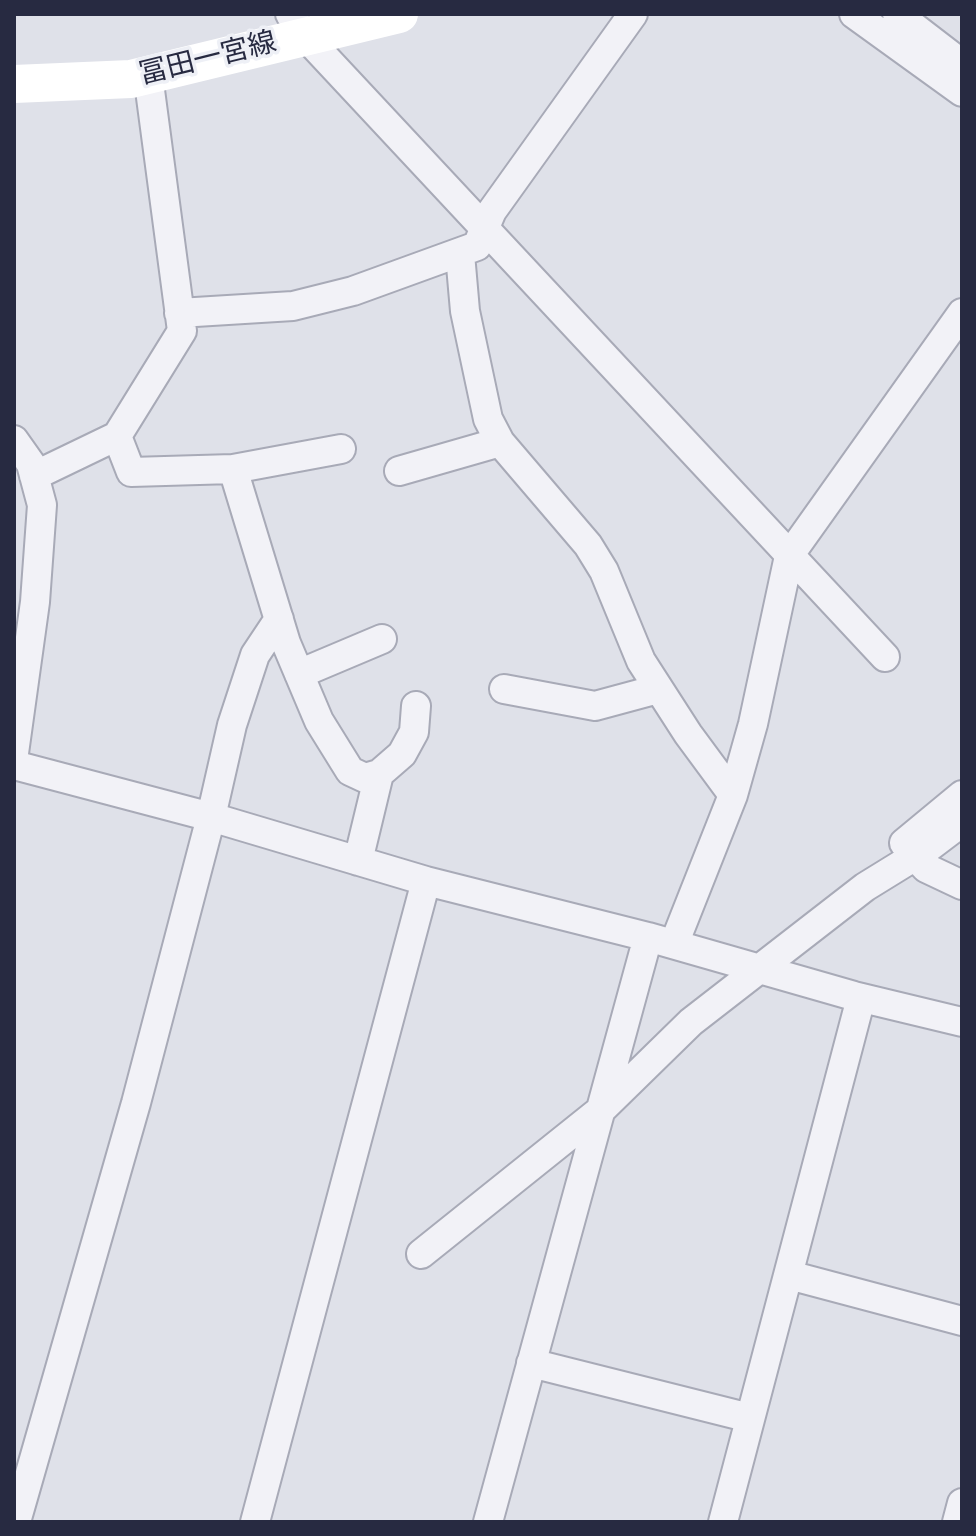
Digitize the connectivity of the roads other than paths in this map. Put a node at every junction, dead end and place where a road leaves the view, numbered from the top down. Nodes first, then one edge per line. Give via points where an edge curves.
1 (399, 14) edge
2 (633, 14) edge
3 (854, 14) edge
4 (897, 14) edge
5 (297, 25) edge
6 (962, 64) edge
7 (148, 75) junction
8 (14, 84) edge
9 (962, 92) edge
10 (486, 230) junction
11 (460, 254) junction
12 (179, 313) junction
13 (962, 313) edge
14 (117, 436) junction
15 (14, 440) edge
16 (500, 442) junction
17 (341, 449) dead end
18 (233, 469) junction
19 (399, 471) dead end
20 (34, 476) junction
21 (27, 530) edge
22 (789, 556) junction
23 (279, 619) junction
24 (382, 639) dead end
25 (885, 657) dead end
26 (299, 674) junction
27 (504, 689) dead end
28 (658, 689) junction
29 (416, 706) dead end
30 (14, 753) edge
31 (14, 765) edge
32 (379, 774) junction
33 (733, 795) junction
34 (962, 795) edge
35 (211, 817) junction
36 (962, 822) edge
37 (915, 856) junction
38 (358, 861) junction
39 (426, 881) junction
40 (962, 885) edge
41 (661, 941) junction
42 (752, 968) junction
43 (861, 998) junction
44 (962, 1022) edge
45 (602, 1109) junction
46 (421, 1254) dead end
47 (789, 1275) junction
48 (962, 1321) edge
49 (531, 1363) junction
50 (750, 1418) junction
51 (962, 1503) edge
52 (16, 1522) edge
53 (255, 1522) edge
54 (488, 1522) edge
55 (723, 1522) edge
56 (957, 1522) edge

1 - 5 main road, 冨田一宮線
2 - 10 street via 492,211
3 - 9 street
4 - 6 street
5 - 7 main road, 冨田一宮線
5 - 10 street
7 - 8 main road, 冨田一宮線
7 - 12 street
10 - 11 street via 477,246
10 - 22 street
11 - 12 street via 293,306
11 - 16 street via 465,311 488,419
12 - 14 street via 182,331
13 - 22 street
14 - 18 street via 131,472
14 - 20 street
15 - 20 street
16 - 19 street
16 - 28 street via 588,545
17 - 18 street
18 - 23 street
20 - 21 street via 42,505
21 - 30 street via 35,602
22 - 25 street
22 - 33 street
23 - 26 street
23 - 35 street via 255,655
24 - 26 street
26 - 32 street via 319,721 350,771 365,778
27 - 28 street via 595,706
28 - 33 street
29 - 32 street via 414,732 402,754
31 - 35 street
32 - 38 street
33 - 41 street
34 - 42 street
35 - 38 street
35 - 52 street
36 - 37 street
37 - 40 street via 926,868
37 - 42 street
38 - 39 street
39 - 41 street
39 - 53 street
41 - 42 street
41 - 45 street
42 - 43 street
42 - 45 street
43 - 44 street
43 - 47 street
45 - 46 street
45 - 49 street
47 - 48 street
47 - 50 street
49 - 50 street
49 - 54 street
50 - 55 street
51 - 56 street

